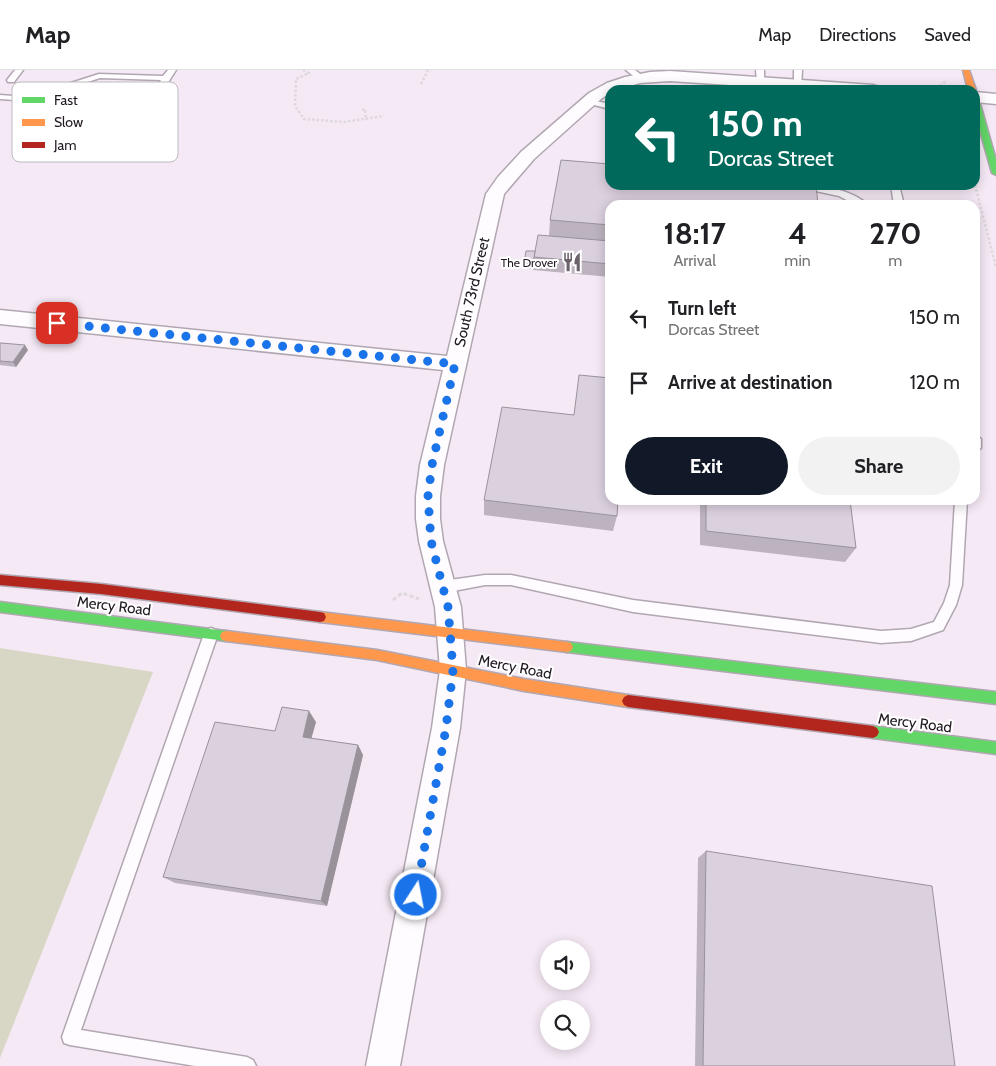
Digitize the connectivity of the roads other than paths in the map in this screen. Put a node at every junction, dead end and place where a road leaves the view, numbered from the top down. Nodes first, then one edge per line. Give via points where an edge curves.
1 (19, 70) edge
2 (966, 70) edge
3 (102, 73) edge
4 (170, 74) edge
5 (632, 76) edge
6 (760, 76) edge
7 (798, 77) edge
8 (11, 80) dead end
9 (77, 82) edge
10 (612, 85) edge
11 (732, 85) edge
12 (776, 85) edge
13 (783, 85) edge
14 (844, 85) edge
15 (970, 85) edge
16 (605, 91) edge
17 (980, 99) edge
18 (996, 99) edge
19 (600, 104) edge
20 (980, 117) edge
21 (996, 173) edge
22 (841, 190) edge
23 (856, 200) edge
24 (0, 317) edge
25 (455, 364) junction
26 (961, 505) edge
27 (0, 580) edge
28 (443, 587) junction
29 (0, 607) edge
30 (211, 634) junction
31 (451, 634) junction
32 (453, 670) junction
33 (996, 698) edge
34 (996, 748) edge
35 (247, 1066) edge
36 (383, 1066) edge

1 - 8 lane
2 - 15 main road
3 - 4 lane
3 - 9 lane
5 - 10 street, South 73rd Street
5 - 11 street, South 73rd Street via 670,76
6 - 11 street, South 73rd Street
6 - 12 street, South 73rd Street
7 - 13 street, South 73rd Street
7 - 14 street, South 73rd Street
16 - 19 street, South 73rd Street
17 - 18 street
19 - 25 street, South 73rd Street via 531,154 495,194
20 - 21 main road
22 - 23 lane
24 - 25 street
25 - 28 street, South 73rd Street via 428,496 431,541
26 - 28 lane via 956,585 950,605 938,626 911,635 881,637 633,606 511,580 485,580
27 - 31 main road, Mercy Road via 101,589
28 - 31 street, South 73rd Street
29 - 30 main road, Mercy Road
30 - 32 main road, Mercy Road via 377,655
30 - 35 lane via 70,1037
31 - 32 street, South 73rd Street
31 - 33 main road, Mercy Road
32 - 34 main road, Mercy Road via 585,695
32 - 36 street, South 73rd Street via 444,737

